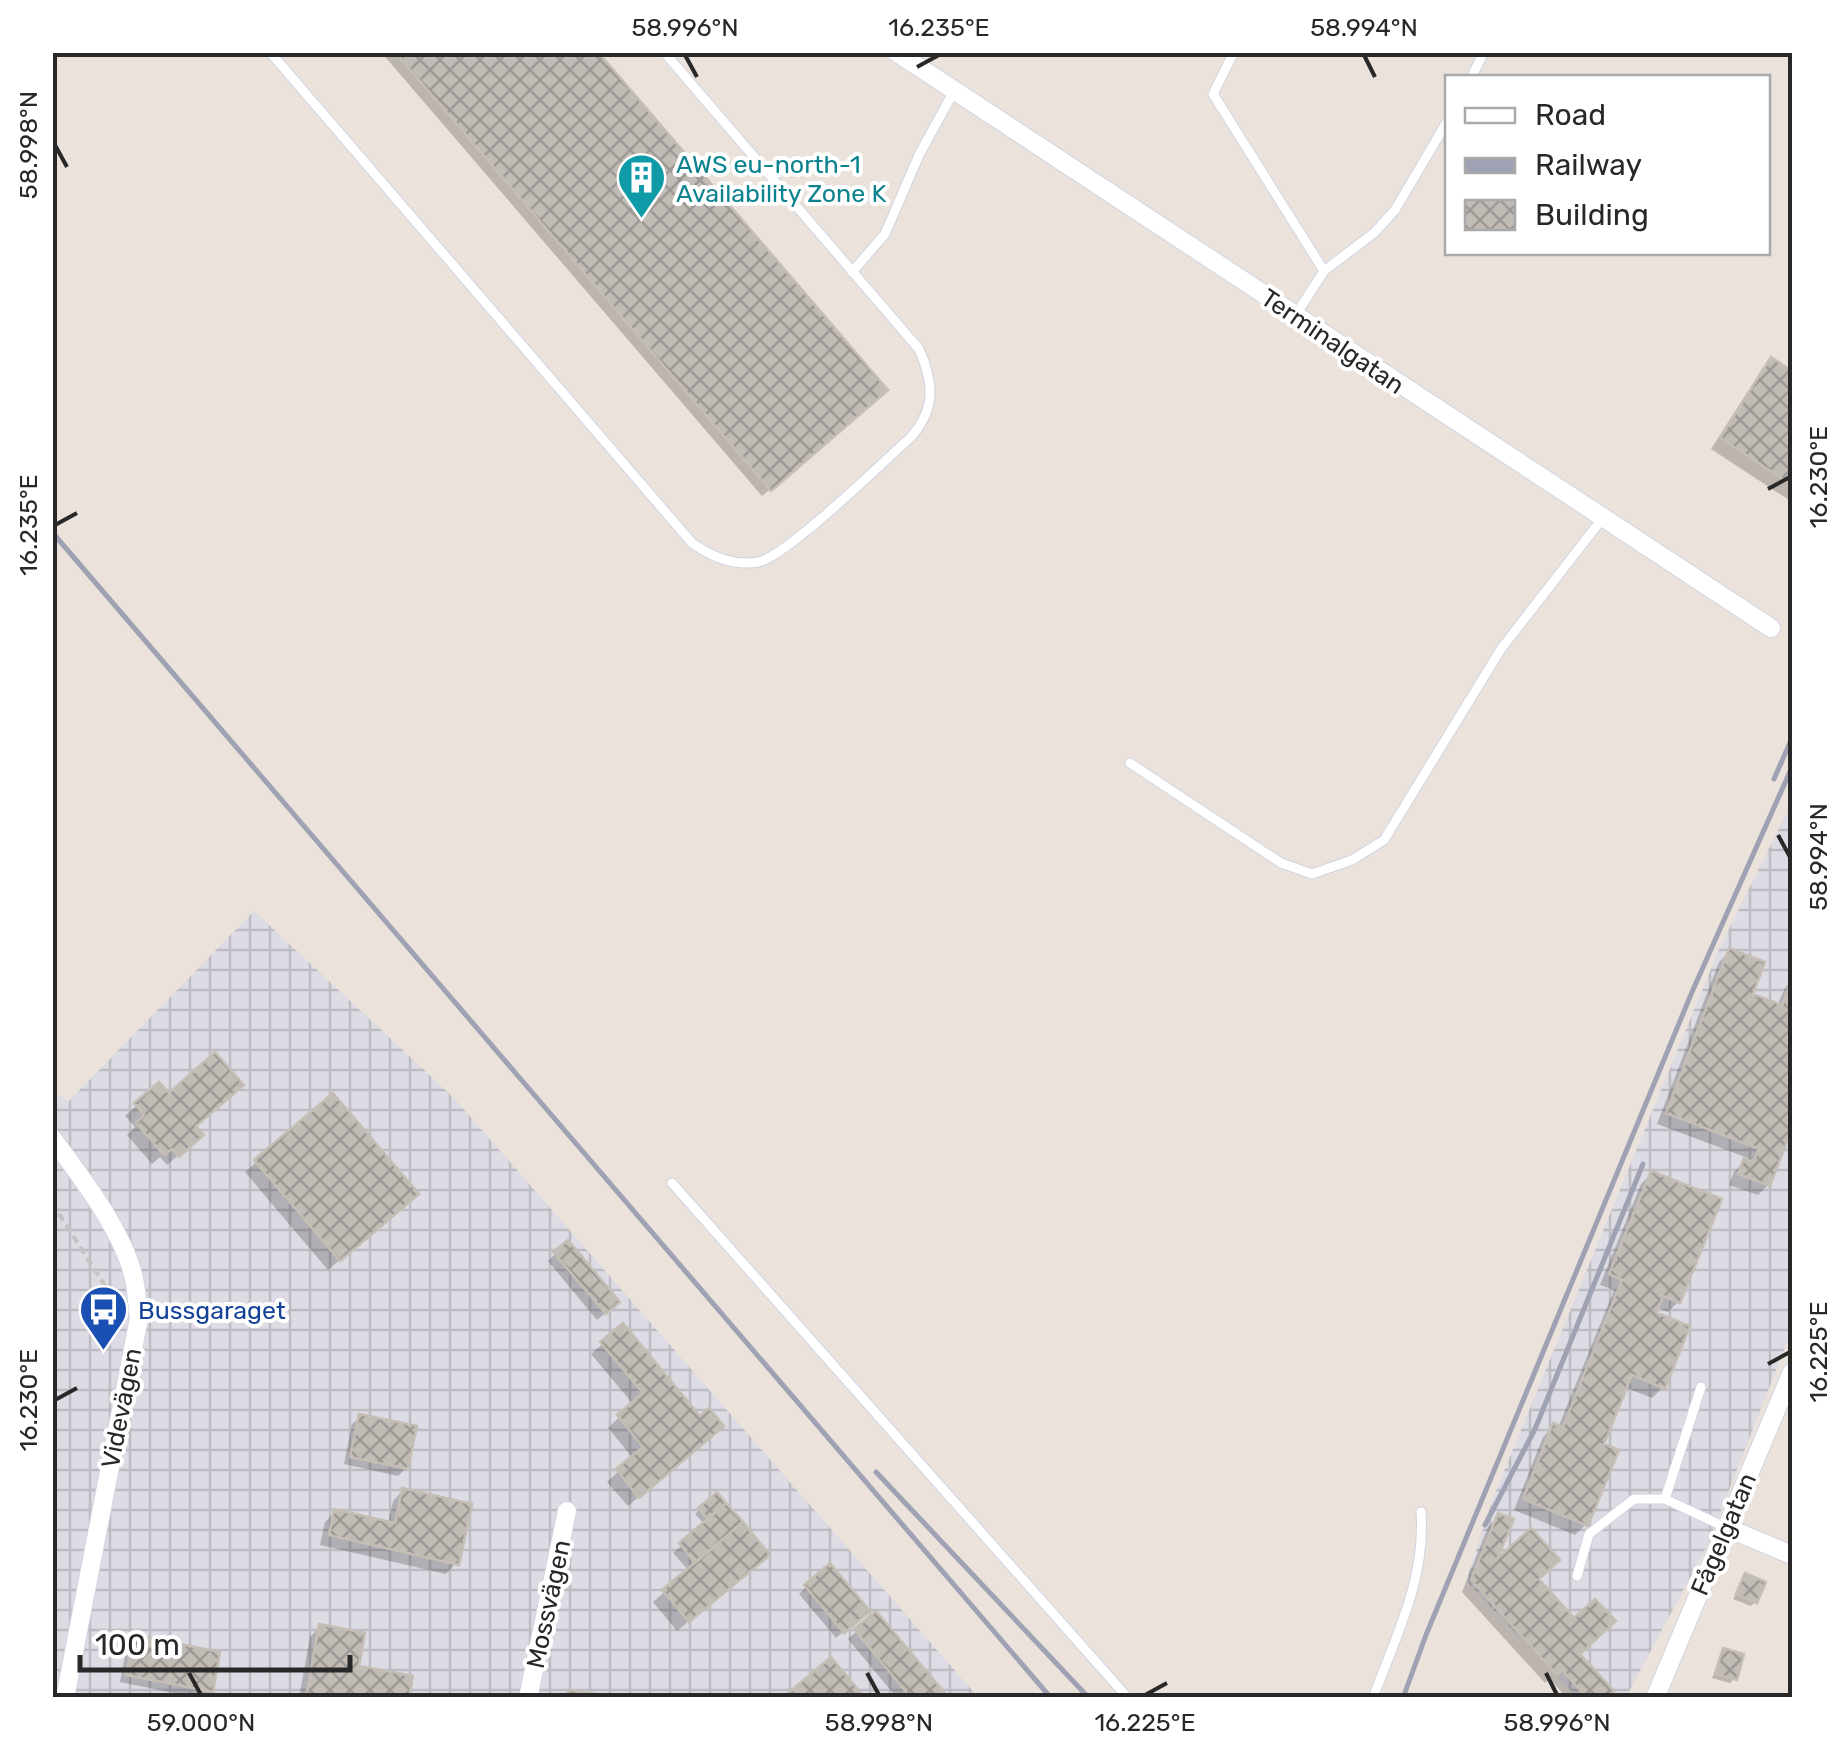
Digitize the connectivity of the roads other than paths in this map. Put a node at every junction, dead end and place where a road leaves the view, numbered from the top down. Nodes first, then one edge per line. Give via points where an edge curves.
1 (270, 52) edge
2 (664, 52) edge
3 (896, 52) edge
4 (1234, 52) edge
5 (1484, 52) edge
6 (1472, 75) edge
7 (954, 90) junction
8 (1445, 125) edge
9 (852, 272) junction
10 (1324, 272) junction
11 (1295, 316) junction
12 (1604, 516) junction
13 (1771, 628) dead end
14 (1130, 763) dead end
15 (52, 1138) edge
16 (672, 1183) dead end
17 (1792, 1372) edge
18 (1701, 1386) dead end
19 (1664, 1499) junction
20 (567, 1510) dead end
21 (1421, 1512) dead end
22 (1725, 1527) junction
23 (1792, 1555) edge
24 (1576, 1576) dead end
25 (66, 1698) edge
26 (528, 1698) edge
27 (1128, 1698) edge
28 (1373, 1698) edge
29 (1655, 1698) edge

1 - 9 lane via 710,556 761,562 774,555 924,422 932,384 919,349
2 - 9 lane
3 - 7 street, Terminalgatan
4 - 10 lane via 1213,94
5 - 6 lane
7 - 9 lane via 885,234
7 - 11 street, Terminalgatan
8 - 10 lane via 1395,210
10 - 11 lane
11 - 12 street, Terminalgatan
12 - 13 street, Terminalgatan
12 - 14 lane via 1501,649 1384,840 1352,860 1312,874 1281,863
15 - 25 street, Videvägen via 123,1249 139,1318
16 - 27 lane
17 - 22 street, Fågelgatan
18 - 19 lane
19 - 22 lane
19 - 24 lane via 1634,1499 1589,1534
20 - 26 street, Mossvägen
21 - 28 lane via 1412,1596
22 - 23 street
22 - 29 street, Fågelgatan

